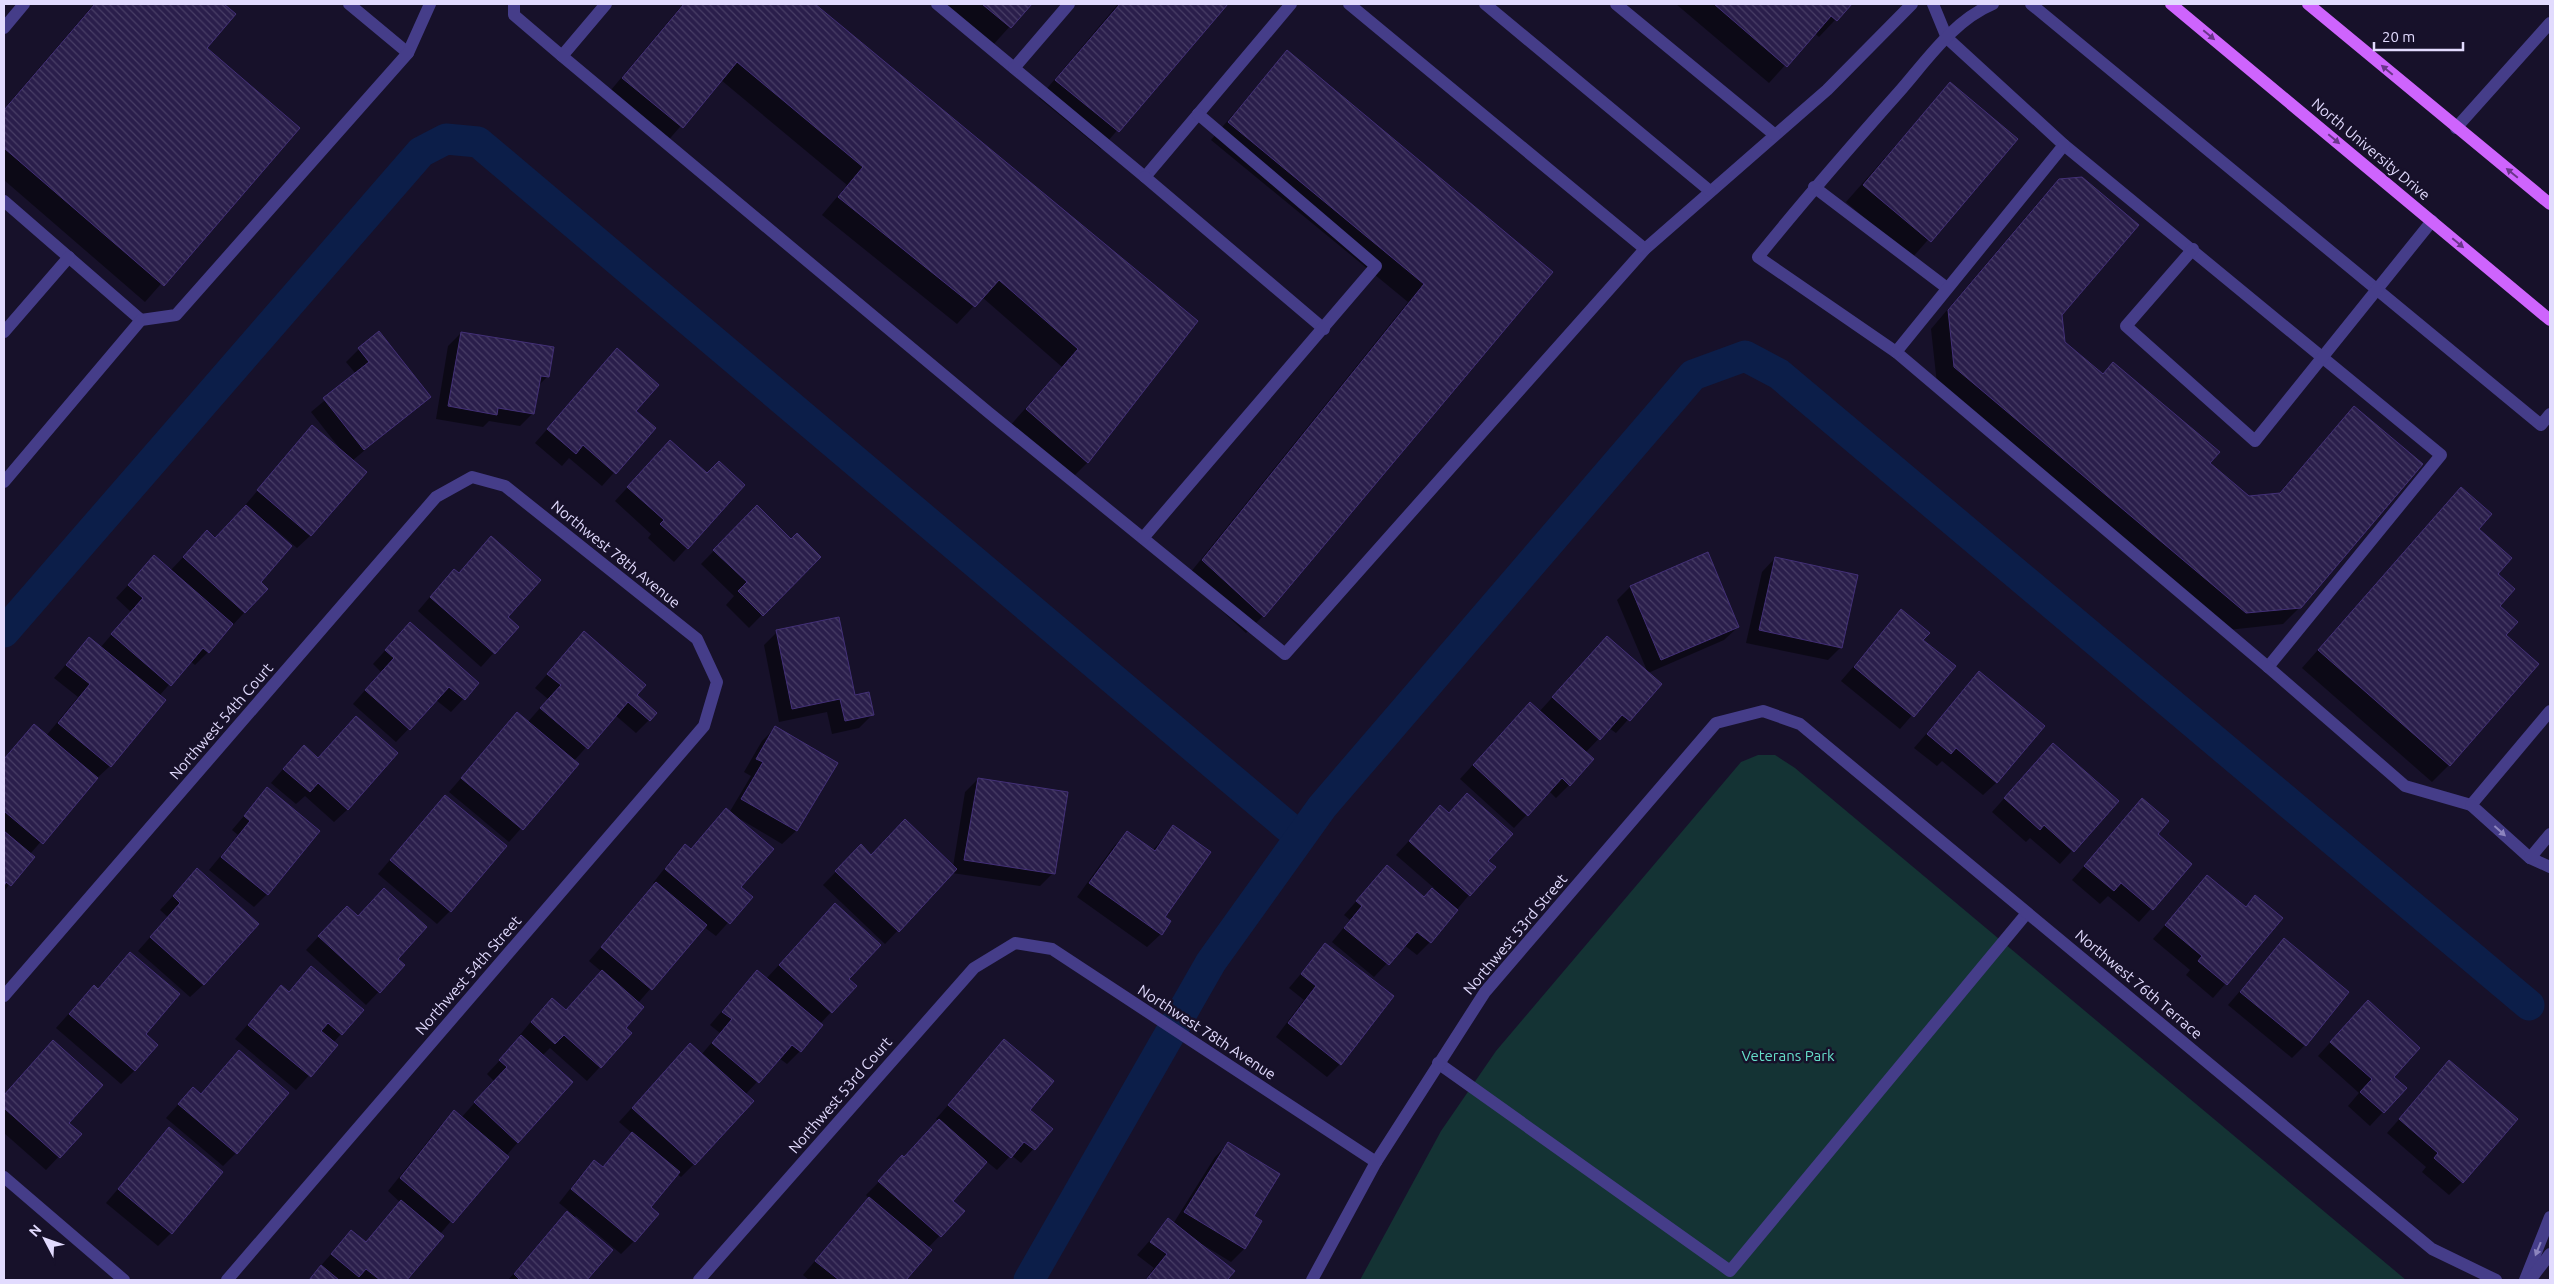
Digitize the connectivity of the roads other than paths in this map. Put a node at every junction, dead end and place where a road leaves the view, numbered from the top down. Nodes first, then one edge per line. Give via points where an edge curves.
1 (24, 4) edge
2 (349, 4) edge
3 (430, 4) edge
4 (514, 4) edge
5 (606, 4) edge
6 (937, 4) edge
7 (1069, 4) edge
8 (1291, 4) edge
9 (1348, 4) edge
10 (1485, 4) edge
11 (1616, 4) edge
12 (1912, 4) edge
13 (1933, 4) edge
14 (1993, 4) edge
15 (2030, 4) edge
16 (2172, 4) edge
17 (2308, 4) edge
18 (2550, 23) edge
19 (4, 28) edge
20 (1947, 38) junction
21 (408, 53) junction
22 (562, 56) junction
23 (1014, 68) junction
24 (1198, 114) junction
25 (2456, 128) junction
26 (1776, 135) junction
27 (2064, 145) junction
28 (1145, 177) junction
29 (1814, 187) junction
30 (1710, 191) junction
31 (4, 201) edge
32 (2550, 204) edge
33 (2432, 221) junction
34 (1645, 249) junction
35 (2193, 250) junction
36 (68, 257) junction
37 (1947, 288) junction
38 (2375, 288) junction
39 (141, 320) junction
40 (2550, 320) edge
41 (1324, 329) junction
42 (4, 332) edge
43 (1896, 352) junction
44 (2324, 356) junction
45 (2550, 414) edge
46 (2546, 429) edge
47 (472, 477) joint
48 (4, 482) edge
49 (1143, 538) junction
50 (2268, 667) junction
51 (717, 682) joint
52 (2550, 710) edge
53 (1763, 711) joint
54 (2471, 805) junction
55 (2550, 834) edge
56 (2530, 858) junction
57 (2550, 867) edge
58 (2027, 912) junction
59 (1015, 943) joint
60 (4, 996) edge
61 (1438, 1064) junction
62 (1376, 1162) junction
63 (4, 1178) edge
64 (2550, 1217) edge
65 (2550, 1254) edge
66 (124, 1280) edge
67 (226, 1280) edge
68 (699, 1280) edge
69 (1312, 1280) edge
70 (2496, 1280) edge
71 (2525, 1280) edge
72 (2530, 1280) edge

1 - 19 street
2 - 21 street
3 - 21 street
4 - 22 street via 514,16
5 - 22 street
6 - 23 street
7 - 23 street
8 - 24 street
9 - 34 street
10 - 30 street
11 - 26 street
12 - 26 street via 1827,90
13 - 20 street
14 - 20 street via 1974,12
15 - 38 street
16 -> 33 main road, North University Drive
25 -> 17 main road
18 - 25 street
20 - 27 street
20 - 29 street
21 - 39 street via 176,315
22 - 49 street
23 - 28 street
24 - 28 street
24 - 41 street via 1376,266
32 -> 25 main road
26 - 30 street
27 - 35 street
27 - 37 street
28 - 41 street
29 - 37 street
29 - 43 street via 1758,257
30 - 34 street
31 - 36 street
33 - 38 street
33 -> 40 main road, North University Drive
34 - 49 street via 1285,654
35 - 44 street
35 - 44 street via 2126,326 2255,440
36 - 39 street
36 - 42 street
37 - 43 street
38 - 44 street
38 - 46 street
39 - 48 street
41 - 49 street
43 - 50 street
44 - 50 street via 2441,455
45 - 46 street
47 - 51 street, Northwest 78th Avenue via 505,486 697,639
47 - 60 street, Northwest 54th Court via 436,497
50 - 54 street via 2405,786
51 - 67 street, Northwest 54th Street via 704,726
52 - 54 street
53 - 58 street, Northwest 76th Terrace via 1800,724
53 - 61 street, Northwest 53rd Street via 1716,723 1485,992
54 -> 56 street
55 - 56 street
56 - 57 street
58 - 61 street via 1730,1272
58 - 70 street, Northwest 76th Terrace via 2432,1249
59 - 62 street, Northwest 78th Avenue via 1052,949
59 - 68 street, Northwest 53rd Court via 974,968
61 - 62 street, Northwest 53rd Street
62 - 69 street, Northwest 53rd Street
63 - 66 street
64 -> 71 street
65 - 72 street

